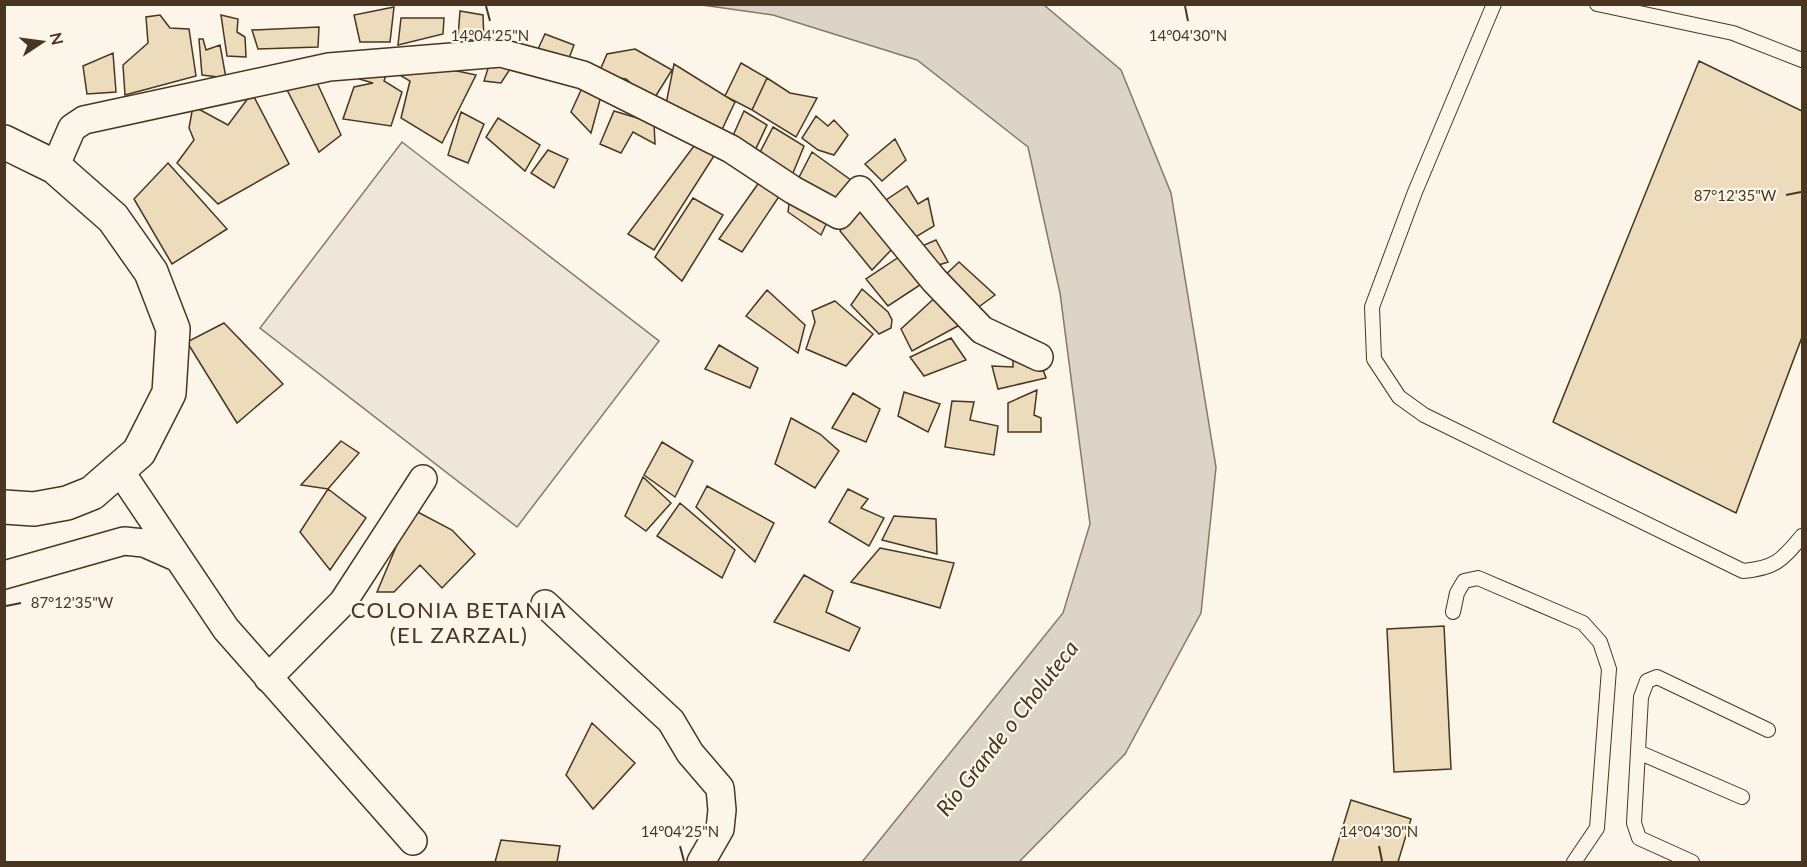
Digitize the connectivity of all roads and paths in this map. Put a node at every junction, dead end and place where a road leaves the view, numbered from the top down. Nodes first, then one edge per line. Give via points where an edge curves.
1 (1494, 4) edge
2 (1597, 4) edge
3 (1803, 60) edge
4 (4, 142) edge
5 (55, 167) junction
6 (1039, 357) dead end
7 (120, 471) junction
8 (423, 479) dead end
9 (4, 507) edge
10 (1803, 536) edge
11 (178, 558) junction
12 (4, 575) edge
13 (545, 604) dead end
14 (1453, 612) dead end
15 (268, 678) junction
16 (1768, 730) dead end
17 (1638, 752) junction
18 (1742, 796) dead end
19 (412, 841) dead end
20 (701, 862) edge
21 (1574, 862) edge
22 (1692, 862) edge

1 - 10 lane via 1415,192 1372,307 1374,359 1399,397 1424,416 1743,571 1766,569 1782,561
2 - 3 lane via 1733,33
4 - 5 highway
5 - 6 street via 72,128 84,120 329,67 501,53 583,75 731,148 793,190 839,215 860,190 934,280 982,330
5 - 7 highway via 113,218 151,272 173,329 169,393 139,452
7 - 9 highway via 92,493 67,503 34,509
7 - 11 street
8 - 15 street via 343,602
11 - 12 street via 144,543 124,542
11 - 15 street via 226,629
13 - 20 street via 671,721 690,753 720,788 720,830
14 - 21 lane via 1464,580 1478,578 1583,623 1600,642 1609,669 1597,828
15 - 19 street
16 - 17 lane via 1657,677 1647,681 1641,697
17 - 18 lane
17 - 22 lane via 1634,823 1639,838

